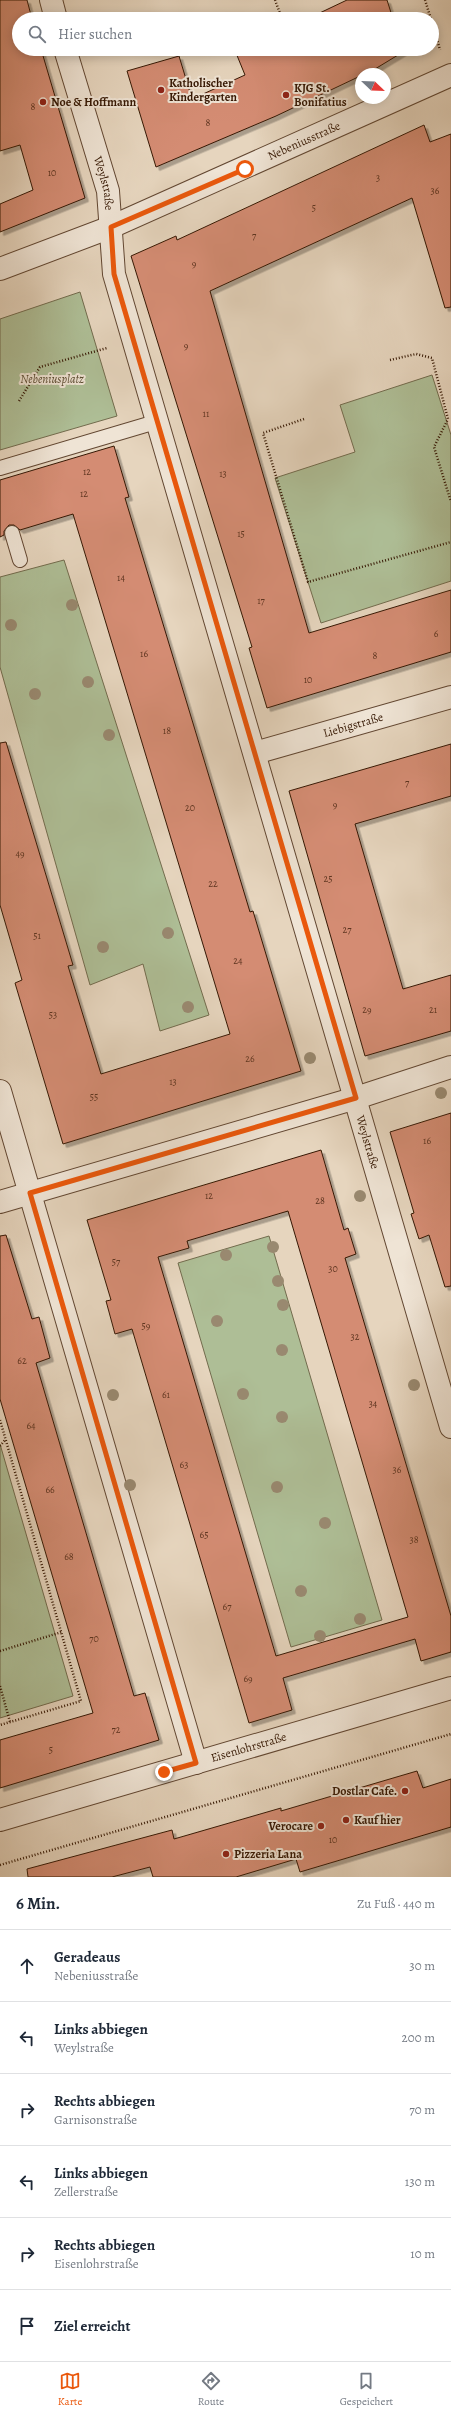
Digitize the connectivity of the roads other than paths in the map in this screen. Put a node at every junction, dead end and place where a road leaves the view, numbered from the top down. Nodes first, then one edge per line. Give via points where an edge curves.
1 (51, 0) edge
2 (54, 12) edge
3 (67, 56) edge
4 (451, 74) edge
5 (111, 227) junction
6 (0, 269) edge
7 (159, 421) junction
8 (0, 468) edge
9 (12, 533) dead end
10 (20, 560) dead end
11 (451, 697) edge
12 (255, 753) junction
13 (451, 1067) edge
14 (0, 1091) edge
15 (356, 1098) junction
16 (30, 1193) junction
17 (0, 1202) edge
18 (451, 1427) edge
19 (451, 1688) edge
20 (196, 1763) junction
21 (0, 1820) edge

1 - 2 street
3 - 5 street, Weylstraße via 108,191
4 - 5 street, Nebeniusstraße
5 - 6 street, Nebeniusstraße
5 - 7 street, Weylstraße via 114,274
7 - 8 lane
7 - 12 street, Weylstraße
9 - 10 lane
11 - 12 street, Liebigstraße
12 - 15 street, Weylstraße
13 - 15 street
14 - 16 street
15 - 16 street
15 - 18 street, Weylstraße
16 - 17 street
16 - 20 street
19 - 20 street, Eisenlohrstraße
20 - 21 street, Eisenlohrstraße

